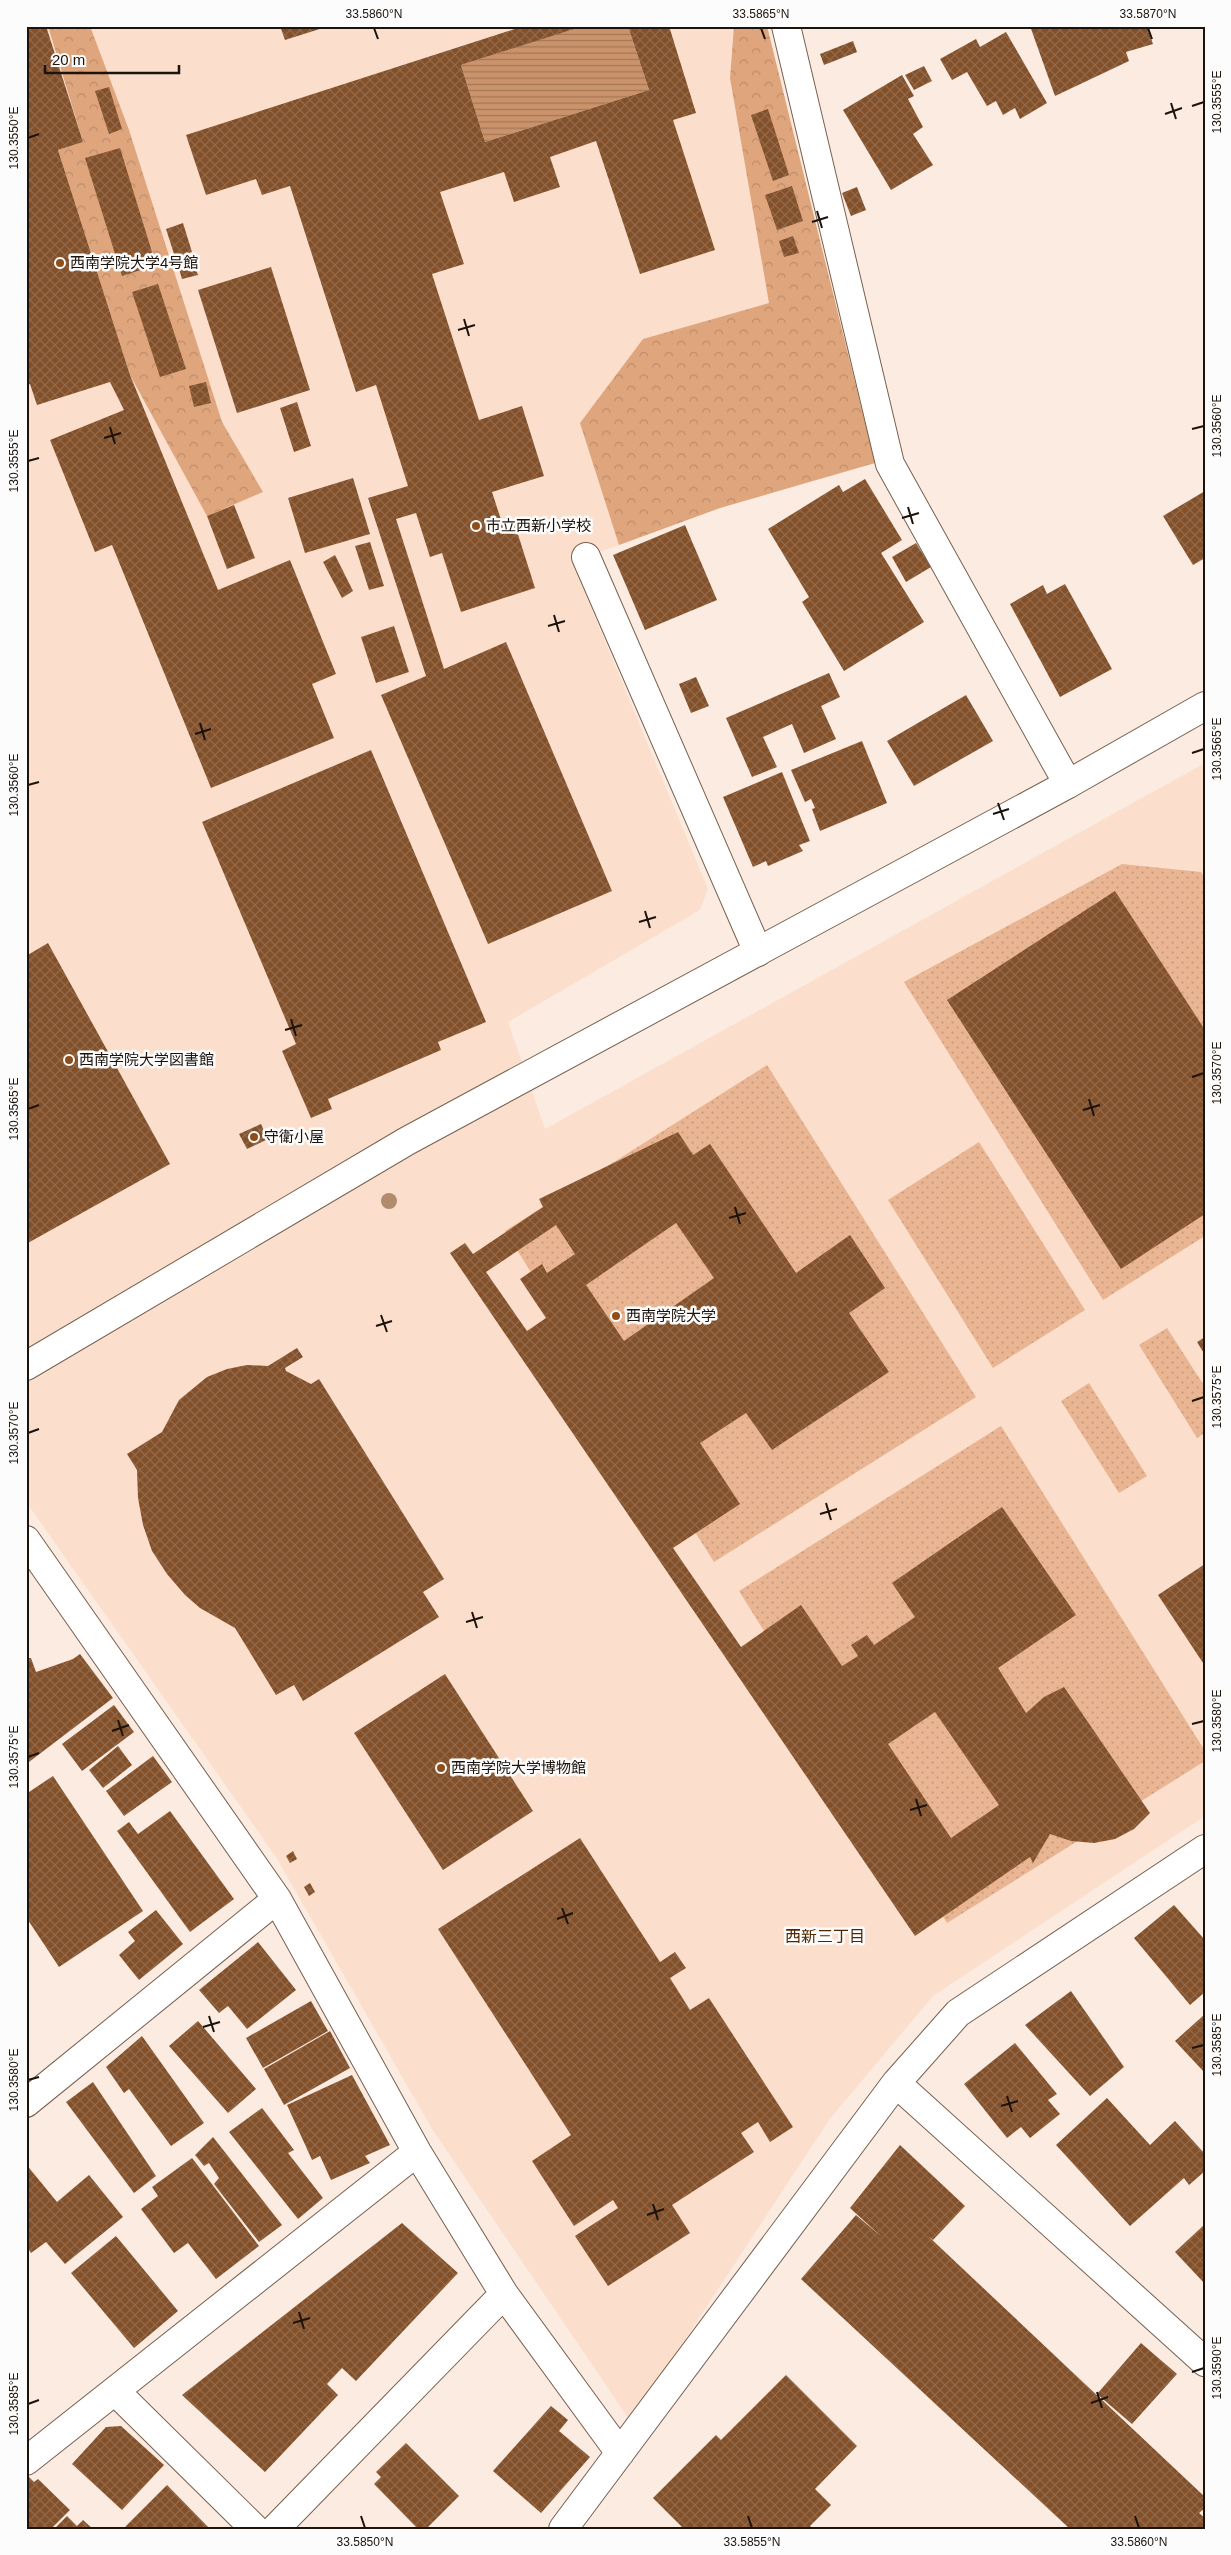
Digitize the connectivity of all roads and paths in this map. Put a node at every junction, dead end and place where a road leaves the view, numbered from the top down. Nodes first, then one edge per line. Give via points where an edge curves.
1 (786, 26) edge
2 (586, 557) dead end
3 (1205, 706) edge
4 (1068, 784) junction
5 (758, 952) junction
6 (26, 1366) edge
7 (26, 1540) edge
8 (1205, 1849) edge
9 (276, 1899) junction
10 (896, 2083) junction
11 (29, 2095) edge
12 (417, 2152) junction
13 (504, 2294) junction
14 (1205, 2362) edge
15 (114, 2391) junction
16 (620, 2453) junction
17 (26, 2462) edge
18 (255, 2529) edge
19 (275, 2529) edge
20 (563, 2529) edge

1 - 4 street via 890,464
2 - 5 street
3 - 4 street
4 - 5 street
5 - 6 street via 407,1141
7 - 9 street
8 - 10 street via 958,2014
9 - 11 street
9 - 12 street
10 - 14 street
10 - 16 street
12 - 13 street
12 - 15 street
13 - 16 street
13 - 19 street
15 - 17 street
15 - 18 street
16 - 20 street

